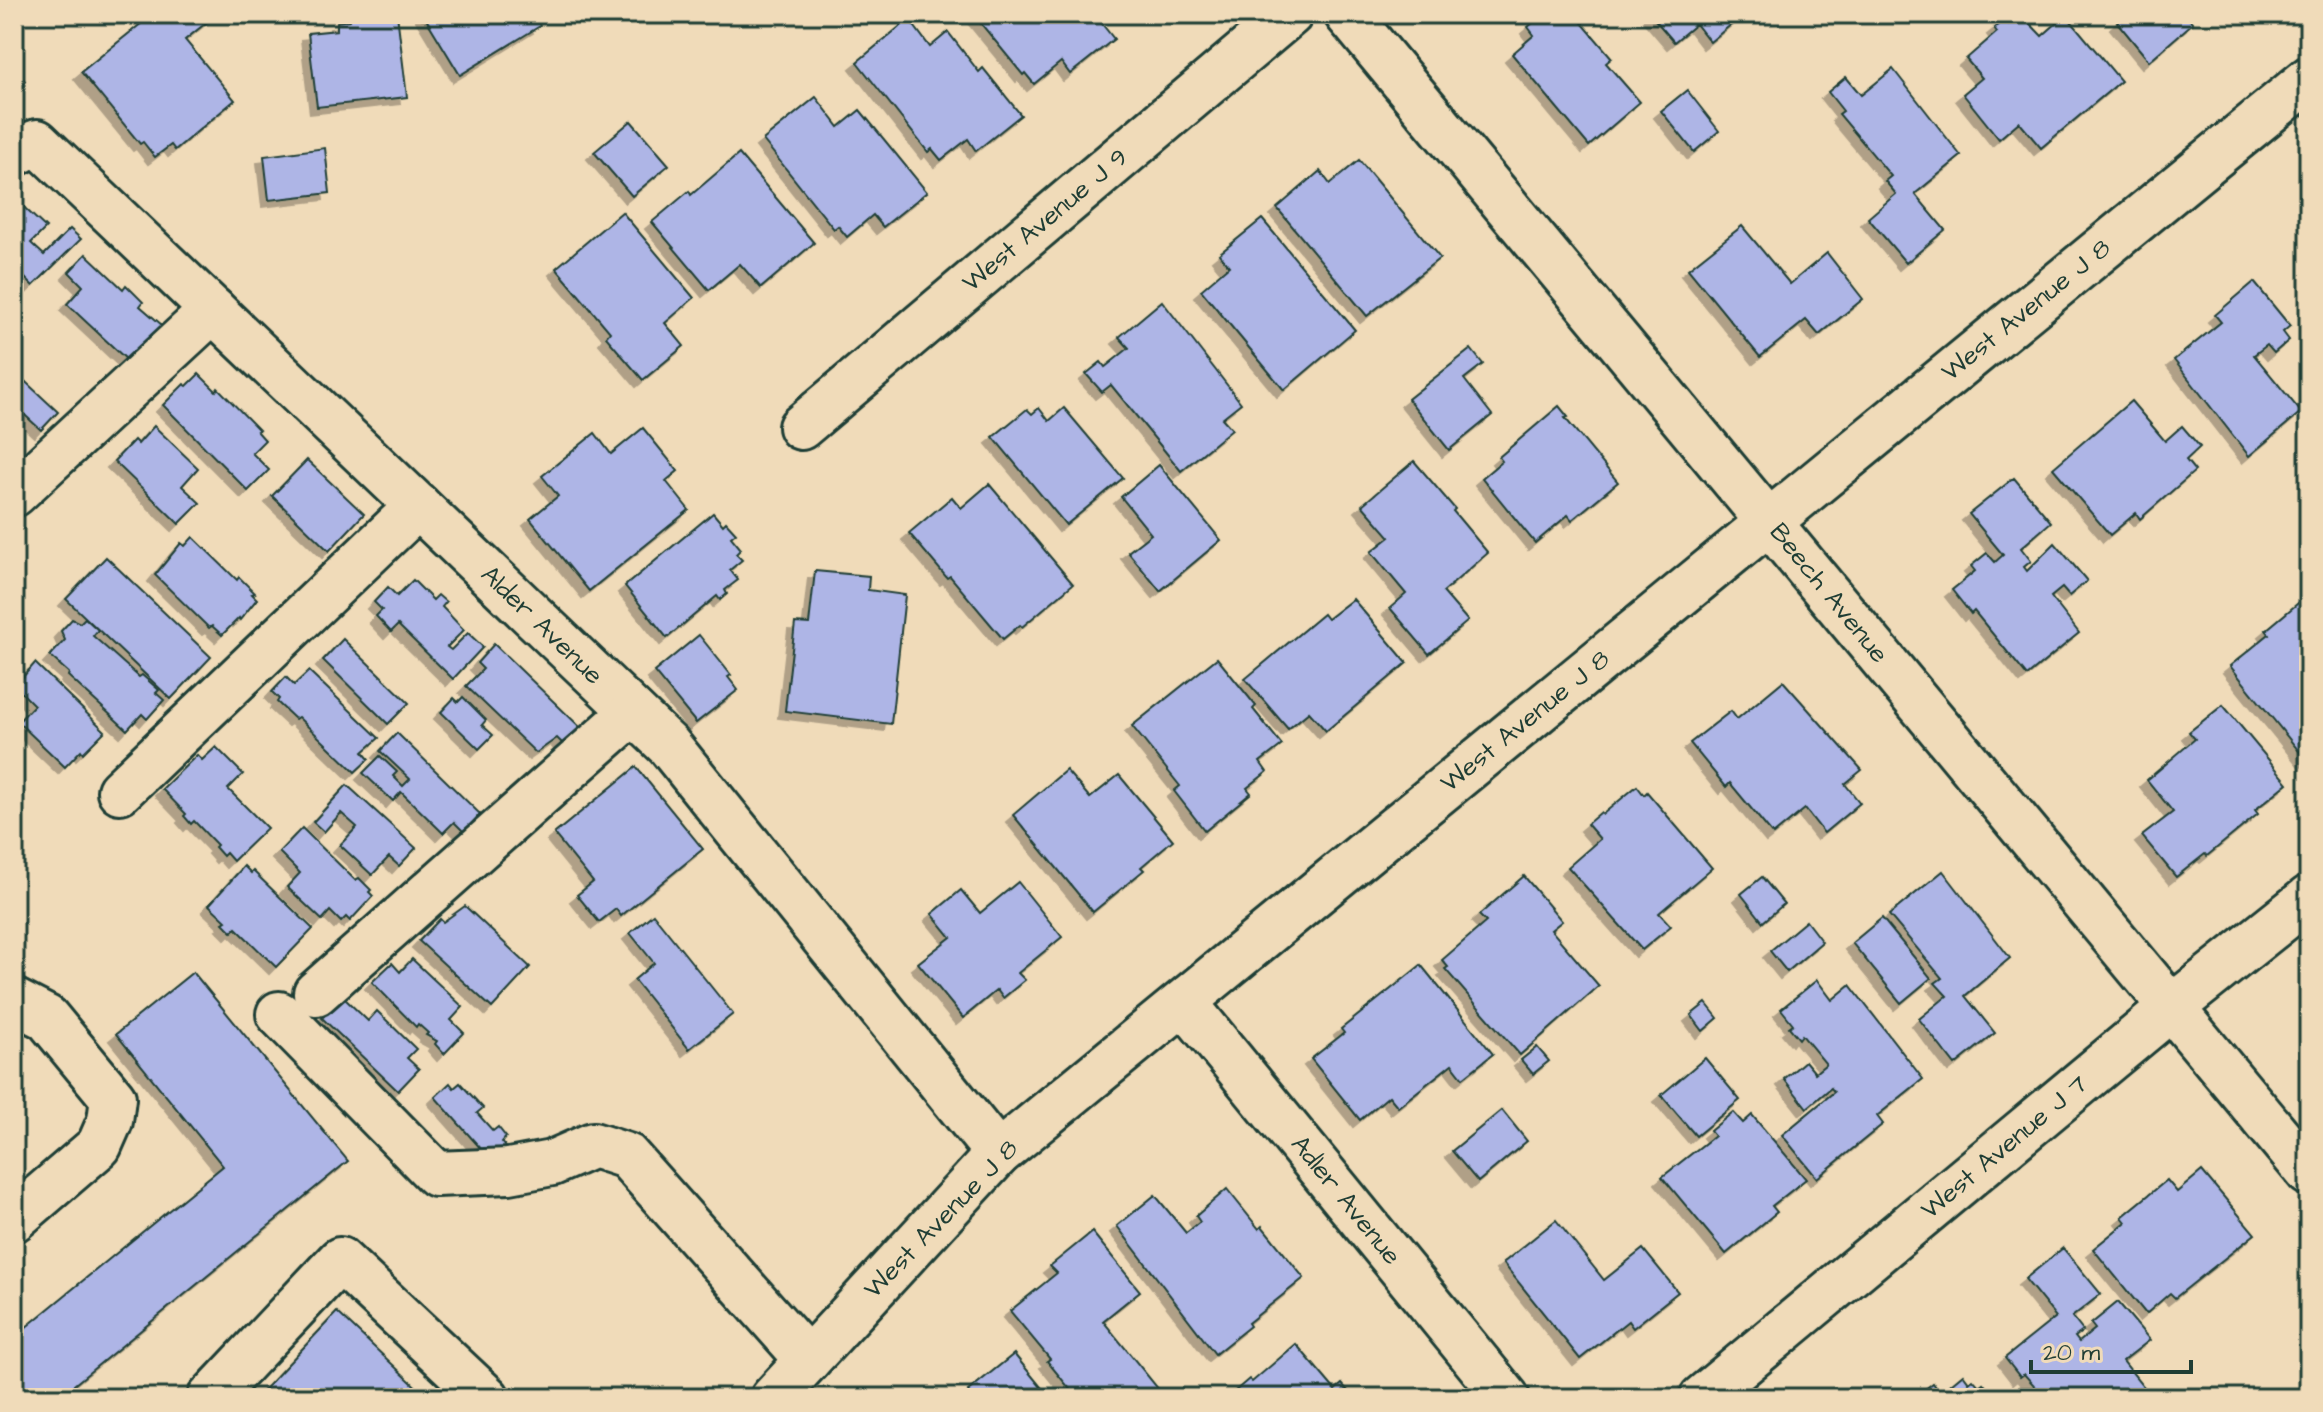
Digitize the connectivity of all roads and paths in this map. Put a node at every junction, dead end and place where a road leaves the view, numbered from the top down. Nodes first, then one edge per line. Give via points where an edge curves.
1 (1290, 14) edge
2 (1347, 14) edge
3 (2309, 79) edge
4 (25, 148) edge
5 (213, 310) junction
6 (801, 427) dead end
7 (14, 494) edge
8 (418, 506) junction
9 (1769, 520) junction
10 (633, 712) junction
11 (120, 791) dead end
12 (2309, 898) edge
13 (316, 993) dead end
14 (15, 1002) edge
15 (1184, 1002) junction
16 (2171, 1008) junction
17 (279, 1014) dead end
18 (998, 1154) junction
19 (2309, 1173) edge
20 (14, 1219) edge
21 (808, 1360) junction
22 (210, 1398) edge
23 (487, 1398) edge
24 (773, 1398) edge
25 (1507, 1398) edge
26 (1702, 1398) edge

1 - 6 street, West Avenue J 9
2 - 9 street, Beech Avenue
3 - 9 street, West Avenue J 8
4 - 5 street, Alder Avenue
5 - 7 street
5 - 8 street, Alder Avenue
8 - 10 street, Alder Avenue
8 - 11 street
9 - 15 street, West Avenue J 8
9 - 16 street, Beech Avenue
10 - 13 street
10 - 18 street, Alder Avenue via 669,746
12 - 16 street, West Avenue J 7
14 - 20 street via 47,1018 113,1098 99,1146
15 - 18 street, West Avenue J 8
15 - 25 street, Adler Avenue
16 - 19 street, Beech Avenue
16 - 26 street, West Avenue J 7
17 - 21 street via 436,1174 509,1171 552,1163 593,1145 627,1156
18 - 21 street, West Avenue J 8
21 - 24 street, West Avenue J 8
22 - 23 street via 340,1260

